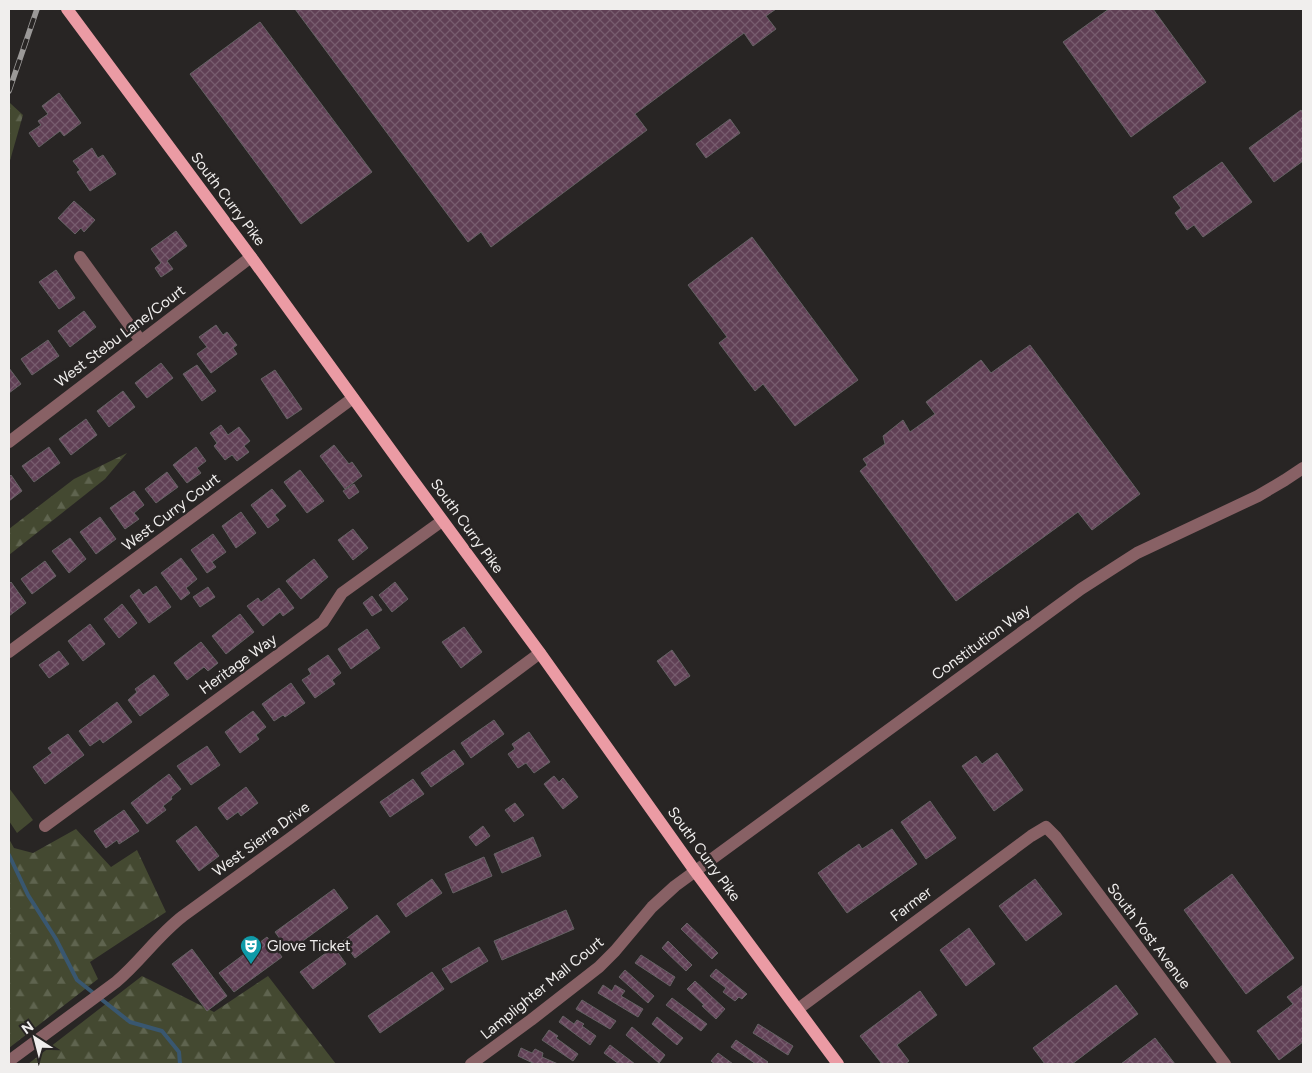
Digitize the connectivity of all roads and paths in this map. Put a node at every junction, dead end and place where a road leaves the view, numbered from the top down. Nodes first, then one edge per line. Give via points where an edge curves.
1 (67, 9) edge
2 (80, 257) dead end
3 (251, 257) junction
4 (140, 340) junction
5 (353, 398) junction
6 (9, 442) edge
7 (1303, 468) edge
8 (442, 521) junction
9 (9, 652) edge
10 (540, 653) junction
11 (45, 826) dead end
12 (1046, 828) joint
13 (695, 871) junction
14 (798, 1009) junction
15 (9, 1061) edge
16 (471, 1064) edge
17 (838, 1064) edge
18 (1225, 1064) edge

1 - 3 main road, South Curry Pike
2 - 4 street
3 - 4 street, West Stebu Lane/Court
3 - 5 main road, South Curry Pike
4 - 6 street, West Stebu Lane/Court
5 - 8 main road, South Curry Pike
5 - 9 street, West Curry Court
7 - 13 street, Constitution Way via 1258,496 1137,553 1106,572
8 - 10 main road, South Curry Pike
8 - 11 street, Heritage Way via 342,593 323,622
10 - 13 main road, South Curry Pike
10 - 15 street, West Sierra Drive via 168,927 130,970
12 - 14 street, Farmer
12 - 18 street, South Yost Avenue
13 - 14 main road, South Curry Pike
13 - 16 street, Lamplighter Mall Court via 652,907 599,966
14 - 17 main road, South Curry Pike

